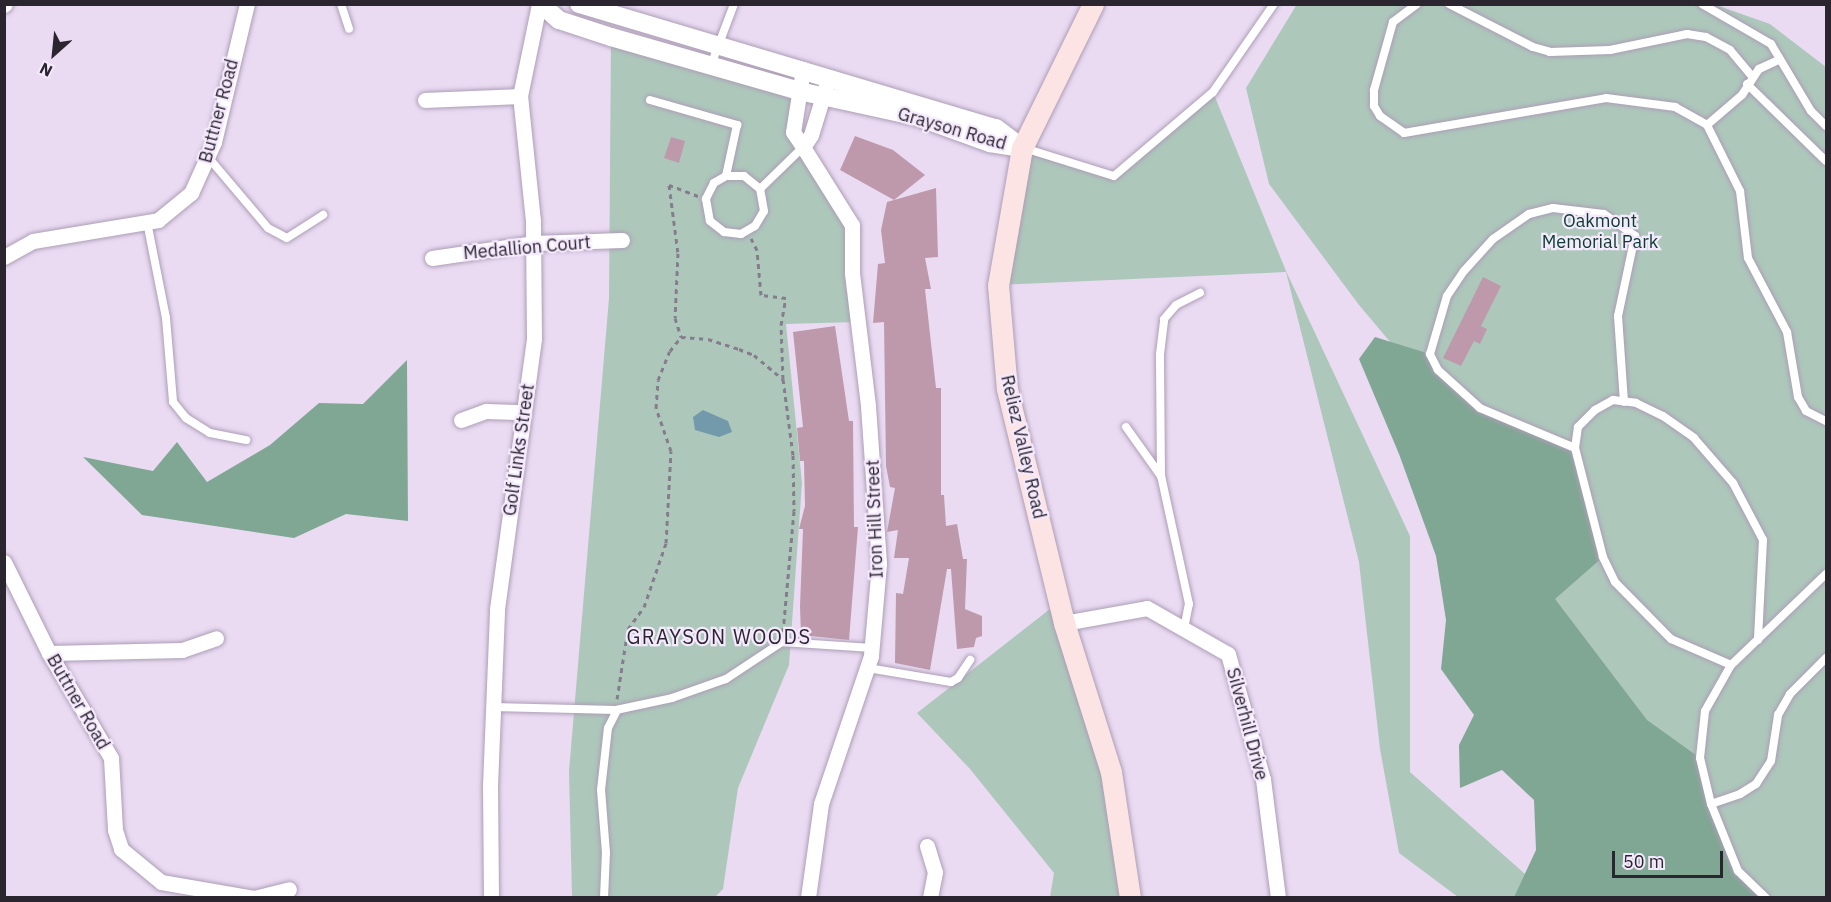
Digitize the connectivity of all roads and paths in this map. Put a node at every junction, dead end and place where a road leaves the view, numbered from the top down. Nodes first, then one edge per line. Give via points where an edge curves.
1 (247, 4) edge
2 (341, 4) edge
3 (540, 4) edge
4 (579, 4) edge
5 (734, 4) edge
6 (1094, 4) edge
7 (1274, 4) edge
8 (1417, 4) edge
9 (1449, 4) edge
10 (1702, 4) edge
11 (349, 29) dead end
12 (718, 43) junction
13 (1780, 59) junction
14 (711, 65) junction
15 (803, 69) junction
16 (830, 76) junction
17 (1753, 77) junction
18 (1747, 84) junction
19 (799, 91) junction
20 (520, 96) junction
21 (823, 96) junction
22 (424, 100) dead end
23 (650, 100) dead end
24 (1707, 125) junction
25 (1827, 126) edge
26 (803, 147) junction
27 (1022, 148) junction
28 (208, 157) junction
29 (1827, 161) edge
30 (726, 176) junction
31 (760, 189) junction
32 (706, 199) junction
33 (323, 215) dead end
34 (147, 222) junction
35 (748, 231) junction
36 (622, 240) dead end
37 (533, 243) junction
38 (4, 257) edge
39 (432, 258) dead end
40 (1200, 293) dead end
41 (681, 337) junction
42 (783, 379) junction
43 (1624, 402) junction
44 (524, 412) junction
45 (461, 420) dead end
46 (1827, 421) edge
47 (1126, 427) dead end
48 (246, 440) dead end
49 (1575, 448) junction
50 (1161, 476) junction
51 (4, 562) edge
52 (1827, 574) edge
53 (1064, 623) junction
54 (1184, 629) junction
55 (216, 638) dead end
56 (1758, 640) junction
57 (782, 642) junction
58 (872, 648) junction
59 (49, 653) junction
60 (1827, 658) edge
61 (970, 660) dead end
62 (1731, 665) junction
63 (868, 668) junction
64 (493, 707) junction
65 (616, 710) junction
66 (1711, 804) junction
67 (927, 846) dead end
68 (289, 889) dead end
69 (491, 897) edge
70 (604, 897) edge
71 (808, 897) edge
72 (930, 897) edge
73 (1130, 897) edge
74 (1278, 897) edge
75 (1766, 897) edge

1 - 28 street, Buttner Road
2 - 11 lane
3 - 14 street, Grayson Road via 559,20
3 - 20 street, Golf Links Street
4 - 12 street, Grayson Road
5 - 12 lane
6 - 27 main road, Reliez Valley Road
7 - 27 lane via 1213,92 1114,176
8 - 24 lane via 1393,22 1374,90 1374,106 1380,116 1404,133 1606,99 1675,107
9 - 17 lane via 1550,52 1610,50 1687,34 1706,37 1730,50
10 - 13 lane via 1771,44
12 - 14 lane
12 - 15 street, Grayson Road
13 - 17 lane
13 - 25 lane via 1811,111
14 - 19 street, Grayson Road
15 - 16 street, Grayson Road
15 - 19 street, Iron Hill Street
16 - 21 street
16 - 27 street, Grayson Road via 996,128
17 - 18 lane
18 - 24 lane via 1742,95
18 - 29 lane
19 - 21 street, Grayson Road
19 - 26 street, Iron Hill Street via 793,132
20 - 22 street
20 - 37 street, Golf Links Street
21 - 26 street via 812,135
21 - 27 street, Grayson Road via 918,117 990,143
23 - 30 lane via 737,126
24 - 46 lane via 1740,190 1748,258 1787,332 1798,397 1806,411
26 - 31 lane
26 - 58 street, Iron Hill Street via 852,225 852,273 869,417 879,564
27 - 53 main road, Reliez Valley Road via 998,285 1002,340 1007,390
28 - 33 lane via 268,228 287,238
28 - 34 street, Buttner Road via 191,193 158,220
30 - 31 lane via 744,176
30 - 32 lane via 714,183
31 - 35 lane via 764,212
32 - 35 lane via 707,214 716,227 733,234
32 - 41 path via 669,185 678,253 675,318
34 - 38 street, Buttner Road via 33,241
34 - 48 lane via 166,318 173,402 186,418 210,433
35 - 42 path via 757,250 761,295 786,298 781,325
36 - 37 street, Medallion Court
37 - 39 street, Medallion Court
37 - 44 street, Golf Links Street via 534,339
40 - 50 lane via 1176,305 1164,319 1160,354
41 - 42 path via 708,339 739,349
41 - 65 path via 663,364 656,408 671,451 666,543 644,607 628,629
42 - 57 path via 794,511
43 - 49 lane via 1613,400 1595,410 1578,427
43 - 49 lane via 1618,316 1635,236 1604,214 1553,208 1529,214 1494,239 1464,271 1447,296 1430,354 1438,370 1480,408
43 - 56 lane via 1663,416 1694,438 1733,483 1751,513 1763,540
44 - 45 street via 486,411
44 - 64 street, Golf Links Street via 498,609
47 - 50 lane
49 - 62 lane via 1603,557 1614,582 1671,639
50 - 54 lane via 1189,604
51 - 59 street, Buttner Road
52 - 56 lane
53 - 54 street, Silverhill Drive via 1147,608
53 - 73 main road, Reliez Valley Road via 1110,772
54 - 74 street, Silverhill Drive via 1228,654 1263,779
55 - 59 street via 182,650
56 - 62 lane
57 - 58 lane
57 - 65 lane via 726,679 672,698
58 - 63 street, Iron Hill Street
59 - 68 street, Buttner Road via 111,758 115,830 121,849 138,867 161,882 254,897
60 - 66 lane via 1790,694 1778,715 1771,761 1756,784
61 - 63 lane via 951,682
62 - 66 lane via 1706,711 1700,758
63 - 71 street, Iron Hill Street via 821,804
64 - 65 lane
64 - 69 street, Golf Links Street
65 - 70 lane via 608,728 601,790 606,853
66 - 75 lane via 1738,871
67 - 72 street via 935,872

